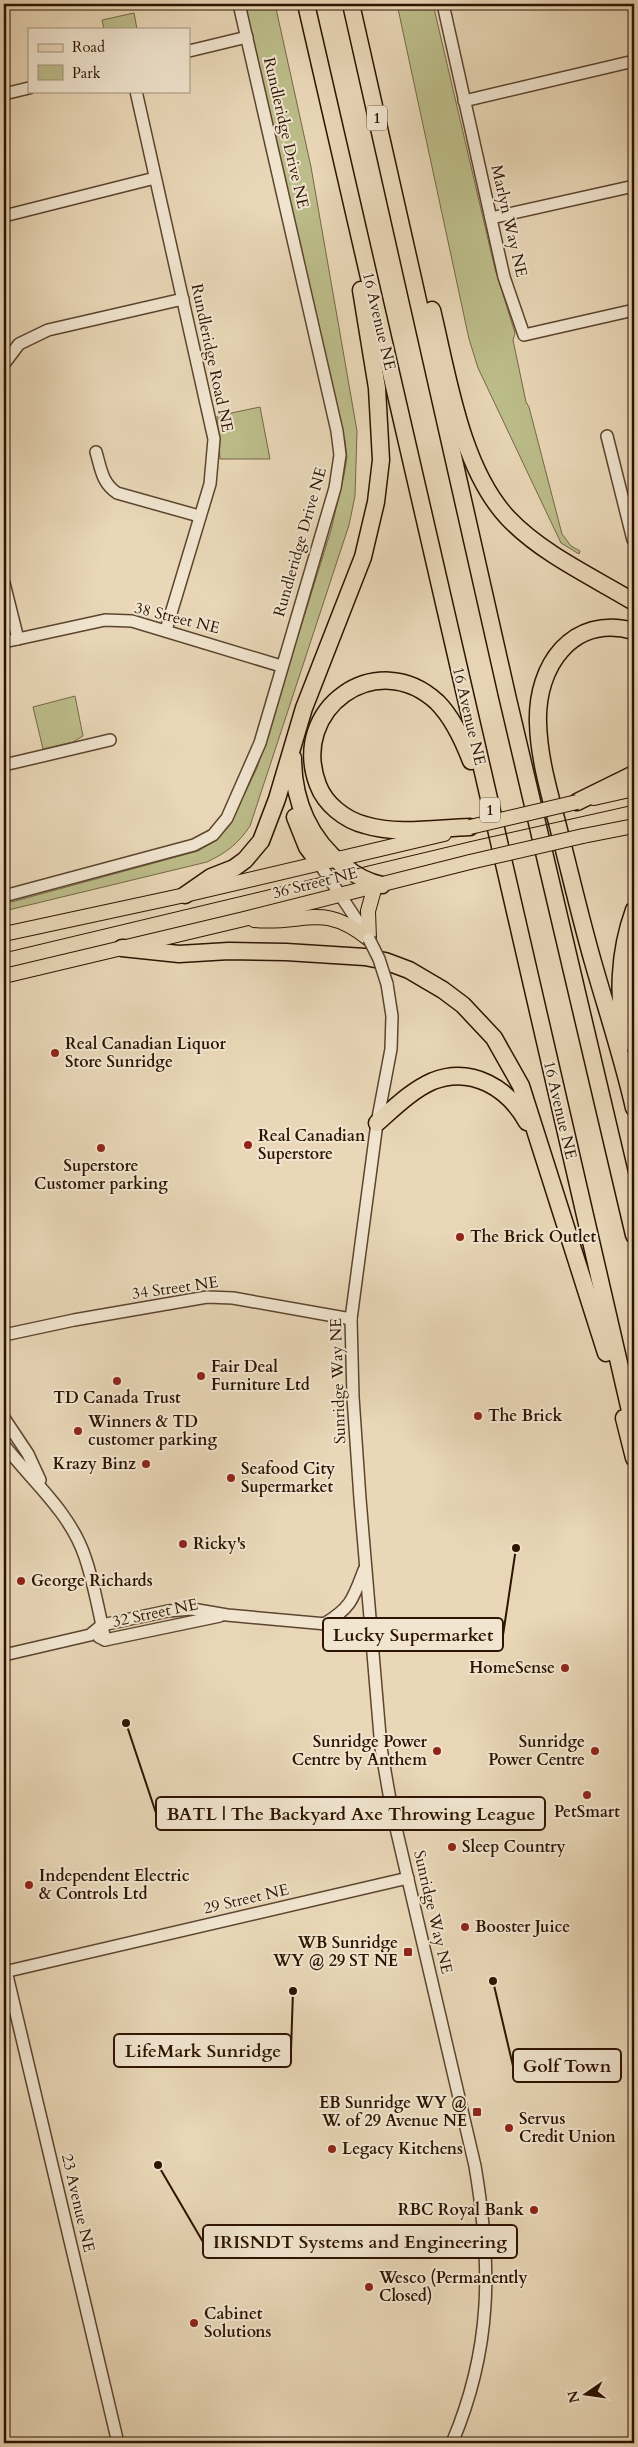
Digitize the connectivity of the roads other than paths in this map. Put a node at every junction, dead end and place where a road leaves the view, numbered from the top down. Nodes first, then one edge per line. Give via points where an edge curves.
1 (239, 4) edge
2 (306, 4) edge
3 (351, 4) edge
4 (443, 4) edge
5 (247, 37) junction
6 (190, 51) edge
7 (634, 61) edge
8 (28, 88) edge
9 (136, 92) edge
10 (4, 94) edge
11 (464, 101) junction
12 (155, 178) junction
13 (634, 186) edge
14 (349, 191) junction
15 (4, 216) edge
16 (491, 218) junction
17 (403, 232) junction
18 (183, 299) junction
19 (634, 310) edge
20 (4, 364) edge
21 (607, 436) dead end
22 (96, 452) dead end
23 (629, 496) edge
24 (199, 516) junction
25 (633, 540) edge
26 (4, 583) edge
27 (634, 602) edge
28 (166, 630) junction
29 (634, 631) edge
30 (18, 639) junction
31 (4, 642) edge
32 (281, 666) junction
33 (296, 734) junction
34 (110, 740) dead end
35 (288, 756) junction
36 (4, 765) edge
37 (634, 774) edge
38 (634, 789) edge
39 (577, 802) junction
40 (634, 826) edge
41 (470, 827) junction
42 (499, 848) junction
43 (327, 861) junction
44 (379, 885) junction
45 (185, 895) junction
46 (341, 895) junction
47 (4, 896) edge
48 (634, 910) edge
49 (244, 919) junction
50 (4, 934) edge
51 (369, 938) junction
52 (122, 948) junction
53 (4, 976) edge
54 (629, 1087) junction
55 (634, 1108) edge
56 (377, 1123) junction
57 (542, 1148) junction
58 (634, 1235) edge
59 (351, 1318) junction
60 (19, 1330) junction
61 (4, 1335) edge
62 (4, 1340) edge
63 (4, 1418) edge
64 (634, 1428) edge
65 (4, 1445) edge
66 (634, 1458) edge
67 (46, 1493) junction
68 (366, 1566) junction
69 (227, 1615) junction
70 (324, 1624) junction
71 (102, 1625) junction
72 (371, 1628) junction
73 (90, 1634) junction
74 (105, 1640) junction
75 (4, 1655) edge
76 (408, 1878) junction
77 (5, 1972) edge
78 (118, 2443) edge
79 (452, 2443) edge

1 - 5 street, Rundleridge Drive NE
2 - 14 highway, 16 Avenue NE / 1
3 - 17 highway, 1
4 - 11 street, Marlyn Way NE
5 - 6 street
5 - 32 street, Rundleridge Drive NE via 340,455 335,488
7 - 11 street
8 - 10 street
9 - 12 street, Rundleridge Road NE
11 - 16 street, Marlyn Way NE
12 - 15 street
12 - 18 street, Rundleridge Road NE
13 - 16 street
14 - 33 highway via 352,234 377,388 381,437 379,482 364,557
14 - 42 highway, 16 Avenue NE / 1
16 - 19 street, Marlyn Way NE via 504,277 524,335
17 - 27 highway via 418,256 464,436 488,493 509,519 536,541
17 - 58 highway, 1 via 507,695
18 - 20 street via 48,330 19,344
18 - 24 street, Rundleridge Road NE via 214,440 210,484
21 - 23 street
22 - 24 street via 103,479 117,493
23 - 25 street
24 - 28 street, Rundleridge Road NE
26 - 30 street
28 - 30 street, 38 Street NE via 132,621 105,620
28 - 32 street, 38 Street NE
29 - 54 highway via 599,629 573,639 563,647 542,681 538,722 541,754 574,892
30 - 31 street, 38 Street NE
32 - 47 street, Rundleridge Drive NE via 260,743 227,818 212,835 194,845
33 - 35 highway
33 - 43 highway via 293,771 300,805
34 - 36 street
35 - 43 highway via 287,777 292,807 307,847
35 - 45 highway via 271,816 254,850 234,868 210,877
37 - 39 highway
38 - 39 main road, 36 Street NE
39 - 41 main road, 36 Street NE, bridge
40 - 44 main road, 36 Street NE, bridge
41 - 42 highway via 376,828 354,821 335,809 319,788 311,750 317,724 332,702 353,688 392,681 416,688 436,702 453,723 467,749 488,826
41 - 43 main road, 36 Street NE
42 - 64 highway, 16 Avenue NE / 1
43 - 44 highway
43 - 45 main road, 36 Street NE
43 - 46 street, Sunridge Way NE
44 - 46 main road, 36 Street NE
44 - 51 main road via 368,911
45 - 50 main road, 36 Street NE
46 - 49 main road, 36 Street NE
46 - 51 street, Sunridge Way NE
48 - 54 highway via 624,944 619,980
49 - 51 main road via 276,922 326,916 350,925
49 - 52 main road, 36 Street NE
51 - 56 street, Sunridge Way NE, bridge via 387,984 392,1016 391,1049
52 - 53 main road, 36 Street NE
52 - 57 highway via 179,954 229,951 322,953 365,957 409,970 463,1005 494,1038 521,1086
54 - 55 highway
56 - 57 highway via 423,1086 443,1078 466,1077 490,1084 510,1097
56 - 59 street, Sunridge Way NE
57 - 66 highway via 605,1346
59 - 60 street, 34 Street NE via 233,1298 207,1298
59 - 68 street, Sunridge Way NE via 353,1397
60 - 61 street, 34 Street NE
60 - 62 street
63 - 67 street via 28,1454
65 - 67 street
67 - 71 street via 85,1556
68 - 70 street via 357,1591 344,1612
68 - 72 street, Sunridge Way NE
69 - 70 street, 32 Street NE
69 - 71 street, 32 Street NE via 184,1610
69 - 74 street, 32 Street NE
70 - 72 street, 32 Street NE
71 - 73 street, 32 Street NE
71 - 74 street
72 - 76 street, Sunridge Way NE via 380,1748
73 - 74 street, 32 Street NE
73 - 75 street, 32 Street NE
76 - 77 street, 29 Street NE
76 - 79 street, Sunridge Way NE via 475,2166 487,2259 486,2311 479,2359 467,2408
77 - 78 street, 23 Avenue NE

